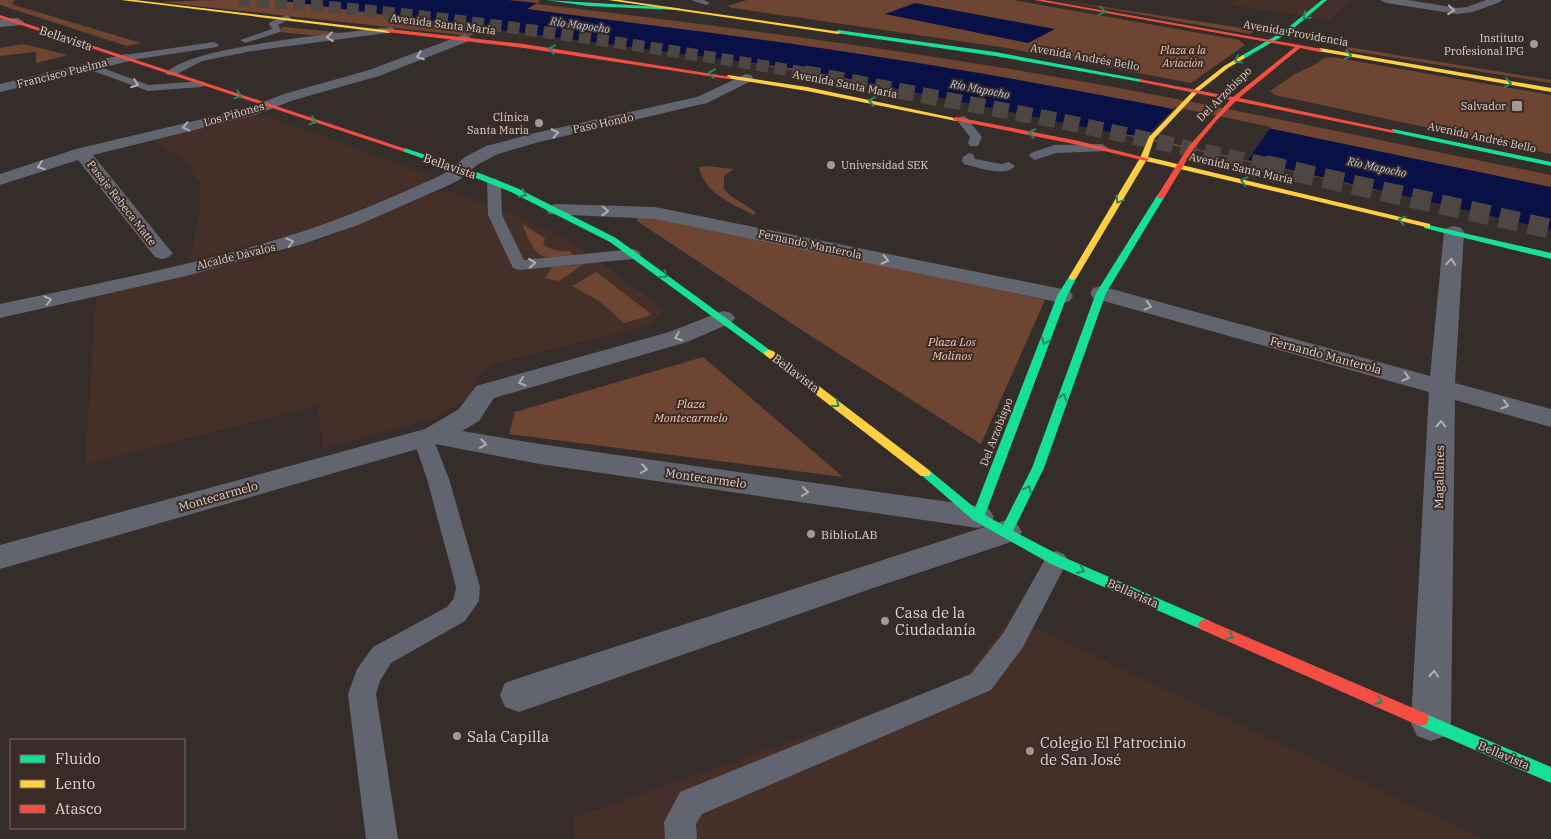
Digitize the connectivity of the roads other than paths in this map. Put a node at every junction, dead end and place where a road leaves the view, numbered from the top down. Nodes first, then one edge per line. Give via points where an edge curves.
1 (118, 0) edge
2 (123, 0) edge
3 (548, 0) edge
4 (610, 0) edge
5 (1036, 0) edge
6 (1098, 0) edge
7 (1326, 0) edge
8 (1386, 0) edge
9 (1496, 0) edge
10 (707, 4) edge
11 (679, 9) junction
12 (0, 16) edge
13 (287, 18) junction
14 (0, 22) edge
15 (18, 22) junction
16 (391, 30) junction
17 (1286, 32) junction
18 (1305, 35) dead end
19 (465, 38) junction
20 (1270, 41) junction
21 (238, 42) junction
22 (1300, 46) junction
23 (252, 48) junction
24 (176, 51) junction
25 (125, 58) junction
26 (198, 59) junction
27 (90, 66) junction
28 (171, 73) junction
29 (746, 78) junction
30 (202, 84) junction
31 (0, 88) edge
32 (1196, 90) junction
33 (1551, 90) edge
34 (1236, 98) junction
35 (267, 105) junction
36 (962, 119) junction
37 (1124, 142) dead end
38 (974, 143) dead end
39 (1079, 143) junction
40 (1102, 148) junction
41 (82, 152) junction
42 (1035, 156) dead end
43 (969, 157) dead end
44 (1144, 158) junction
45 (1551, 164) edge
46 (1009, 166) dead end
47 (1179, 166) junction
48 (462, 169) junction
49 (0, 180) edge
50 (494, 182) junction
51 (556, 210) junction
52 (1454, 232) junction
53 (162, 254) dead end
54 (633, 254) junction
55 (1551, 256) edge
56 (1101, 292) junction
57 (1062, 296) junction
58 (0, 311) edge
59 (723, 318) junction
60 (1442, 386) junction
61 (1551, 418) edge
62 (429, 436) junction
63 (992, 525) junction
64 (0, 557) edge
65 (1056, 560) junction
66 (519, 696) dead end
67 (1431, 723) junction
68 (1551, 775) edge
69 (382, 839) edge
70 (681, 839) edge

1 - 2 main road, Avenida Santa María
2 - 13 main road, Avenida Santa María
3 - 11 main road
4 - 11 main road
5 -> 20 main road, Avenida Providencia
6 - 17 main road, Avenida Providencia
7 -> 17 main road, Del Arzobispo
8 -> 9 street via 1457,11
10 - 11 main road
10 - 32 main road, Avenida Andrés Bello
12 - 15 main road, Bellavista
13 - 16 main road, Avenida Santa María
13 - 21 lane via 272,24 278,29 270,35
14 - 15 street, Bellavista
15 - 25 main road, Bellavista
16 - 19 main road, Avenida Santa María
16 -> 23 lane
17 - 18 main road, Avenida Providencia
17 - 20 main road, Del Arzobispo
17 - 22 main road via 1298,40
29 -> 19 main road, Avenida Santa María
19 -> 35 street, Los Piñones via 374,73
20 - 22 main road, Avenida Providencia
20 -> 32 main road, Del Arzobispo via 1226,67
21 - 23 lane
21 - 24 lane
22 -> 33 main road, Avenida Providencia
22 - 34 main road, Del Arzobispo
23 - 26 lane
24 - 25 lane
24 - 26 lane
25 - 27 street, Francisco Puelma
25 - 28 main road, Bellavista
26 - 28 lane
27 -> 30 lane via 148,88
27 - 31 street, Francisco Puelma
28 - 30 main road, Bellavista
36 -> 29 main road, Avenida Santa María
48 -> 29 street, Paso Hondo via 492,150 687,104
30 -> 35 main road, Bellavista
32 - 34 main road, Avenida Andrés Bello
32 - 44 main road, Del Arzobispo via 1148,140
34 - 45 main road, Avenida Andrés Bello
34 - 47 main road, Del Arzobispo via 1191,147
35 -> 41 street, Los Piñones
35 -> 48 main road, Bellavista
36 - 38 lane via 976,137
39 -> 36 main road, Avenida Santa María
37 - 39 main road
39 - 40 main road, Avenida Santa María
40 - 42 lane via 1054,149
40 - 44 main road, Avenida Santa María
41 -> 49 street, Los Piñones
41 - 53 street, Pasaje Rebeca Matte
43 - 46 lane via 968,161 1003,168
44 - 47 main road, Avenida Santa María
44 -> 57 main road, Del Arzobispo
52 -> 47 main road, Avenida Santa María
47 - 56 main road, Del Arzobispo
48 - 50 main road, Bellavista
58 -> 48 street, Alcalde Dávalos via 218,262 297,240 448,180
50 -> 51 main road, Bellavista
50 -> 54 lane via 495,215 519,265
51 - 54 main road, Bellavista
51 -> 57 street, Fernando Manterola via 655,213
52 - 55 main road, Avenida Santa María
60 -> 52 street, Magallanes
54 -> 59 main road, Bellavista
56 -> 60 street, Fernando Manterola
63 -> 56 main road, Del Arzobispo via 1038,468
57 -> 63 main road, Del Arzobispo
59 -> 62 street, Montecarmelo via 678,337 485,392 469,415
59 -> 63 main road, Bellavista
60 -> 61 street, Fernando Manterola
67 -> 60 street, Magallanes
62 -> 63 street, Montecarmelo
62 - 64 street, Montecarmelo
62 - 69 lane via 468,587 466,601 456,614 382,655 367,677 362,694
63 - 65 main road, Bellavista
63 - 66 street via 864,578
65 -> 67 main road, Bellavista
65 - 70 lane via 1015,636 981,682 691,803 680,822
67 - 68 main road, Bellavista

